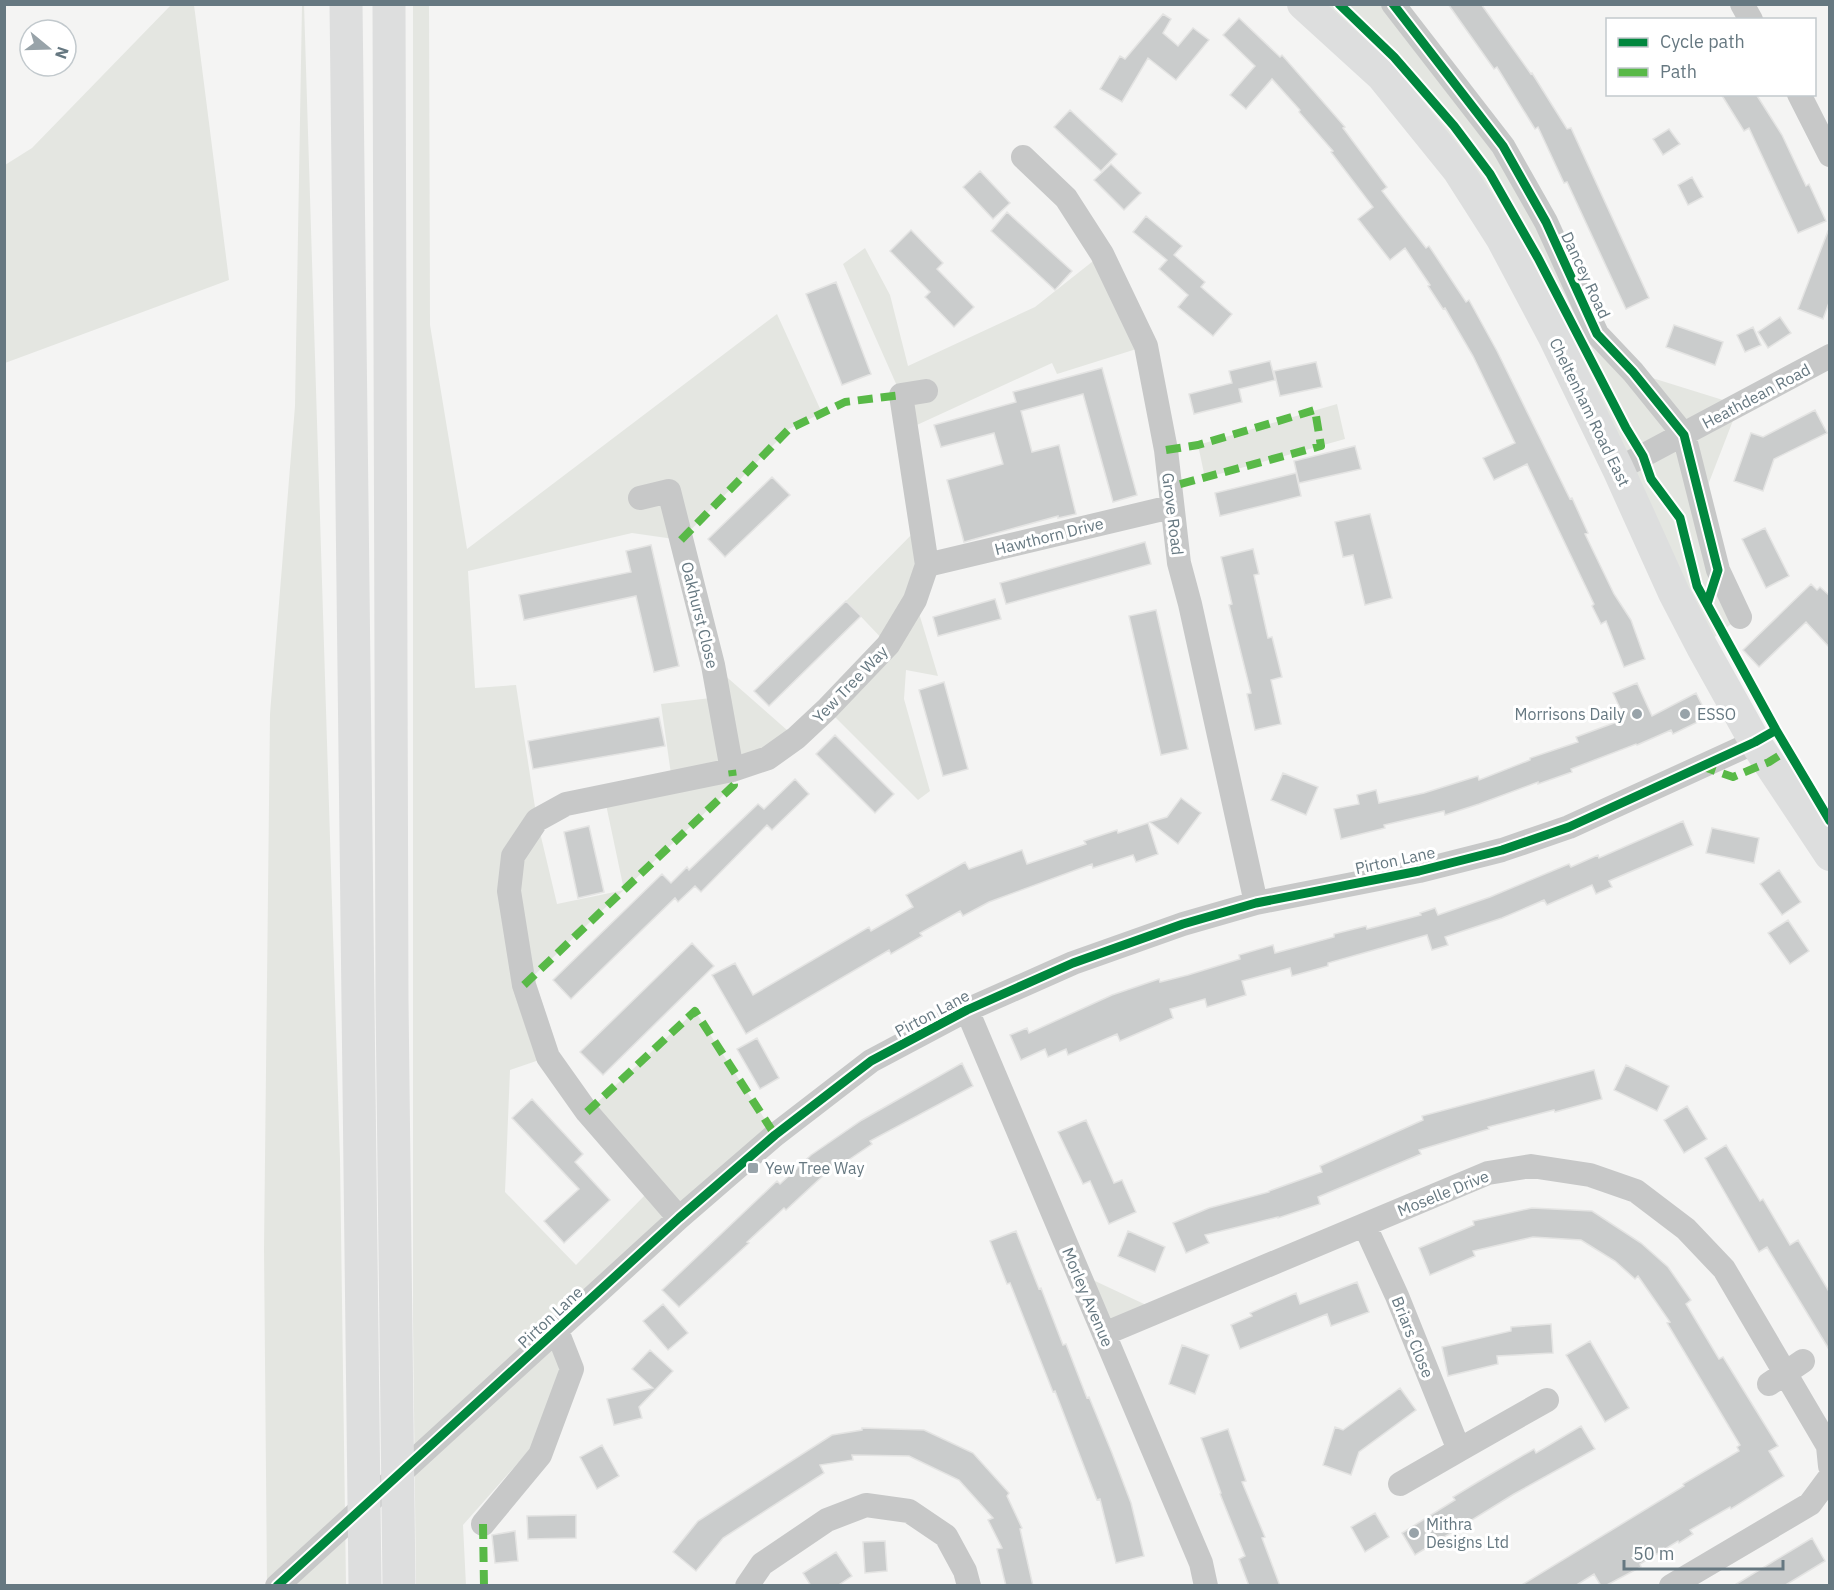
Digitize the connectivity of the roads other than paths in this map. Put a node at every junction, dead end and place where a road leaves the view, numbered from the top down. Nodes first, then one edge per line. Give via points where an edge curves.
1 (346, 4) edge
2 (389, 4) edge
3 (1303, 4) edge
4 (1393, 4) edge
5 (1742, 4) edge
6 (1750, 18) edge
7 (1799, 96) edge
8 (1830, 155) edge
9 (1023, 157) dead end
10 (1830, 356) edge
11 (926, 391) dead end
12 (1684, 435) junction
13 (1618, 469) junction
14 (639, 498) dead end
15 (1171, 507) junction
16 (927, 565) junction
17 (1740, 617) dead end
18 (1755, 742) junction
19 (732, 770) junction
20 (1830, 855) edge
21 (1256, 903) junction
22 (967, 1010) junction
23 (679, 1218) junction
24 (1365, 1226) junction
25 (557, 1331) junction
26 (1104, 1334) junction
27 (1547, 1400) dead end
28 (1460, 1450) junction
29 (1830, 1466) edge
30 (1830, 1477) edge
31 (1400, 1484) dead end
32 (483, 1524) dead end
33 (279, 1583) edge
34 (365, 1586) edge
35 (399, 1586) edge
36 (747, 1586) edge
37 (969, 1586) edge
38 (1206, 1586) edge
39 (1671, 1586) edge

1 - 34 highway
2 - 35 highway via 392,976
3 - 13 main road, Cheltenham Road East via 1382,76 1458,170 1502,239
4 - 12 street, Dancey Road via 1503,146 1546,222 1597,334
5 - 6 street
7 - 8 street
9 - 15 street, Grove Road via 1066,198 1102,254 1146,346 1166,450
10 - 12 street, Heathdean Road
11 - 16 street, Yew Tree Way via 900,395
12 - 13 street, Heathdean Road
12 - 17 street, Dancey Road via 1718,570
13 - 18 main road, Cheltenham Road East via 1674,593
14 - 19 street, Oakhurst Close via 669,491 713,665
15 - 16 street, Hawthorn Drive
15 - 21 street, Grove Road via 1179,563
16 - 19 street, Yew Tree Way via 915,600 888,645 862,674 796,738 768,758
18 - 20 main road, Cheltenham Road East
18 - 21 street, Pirton Lane via 1569,827 1502,850 1419,871
19 - 23 street, Yew Tree Way via 566,804 537,820 513,856 509,891 524,985 548,1057 587,1112
21 - 22 street, Pirton Lane via 1073,963
22 - 23 street, Pirton Lane via 872,1061 775,1135
22 - 26 street, Morley Avenue
23 - 25 street, Pirton Lane
24 - 26 street, Moselle Drive
24 - 28 street, Briars Close
24 - 29 street, Moselle Drive via 1488,1173 1531,1166 1590,1175 1636,1191 1686,1229 1724,1269 1828,1446
25 - 32 street, Pirton Lane via 572,1369 540,1455
25 - 33 street, Pirton Lane
26 - 38 street, Morley Avenue via 1202,1563
27 - 28 street
28 - 31 street
30 - 39 street via 1810,1504
36 - 37 street via 762,1564 827,1520 866,1505 909,1511 946,1536

